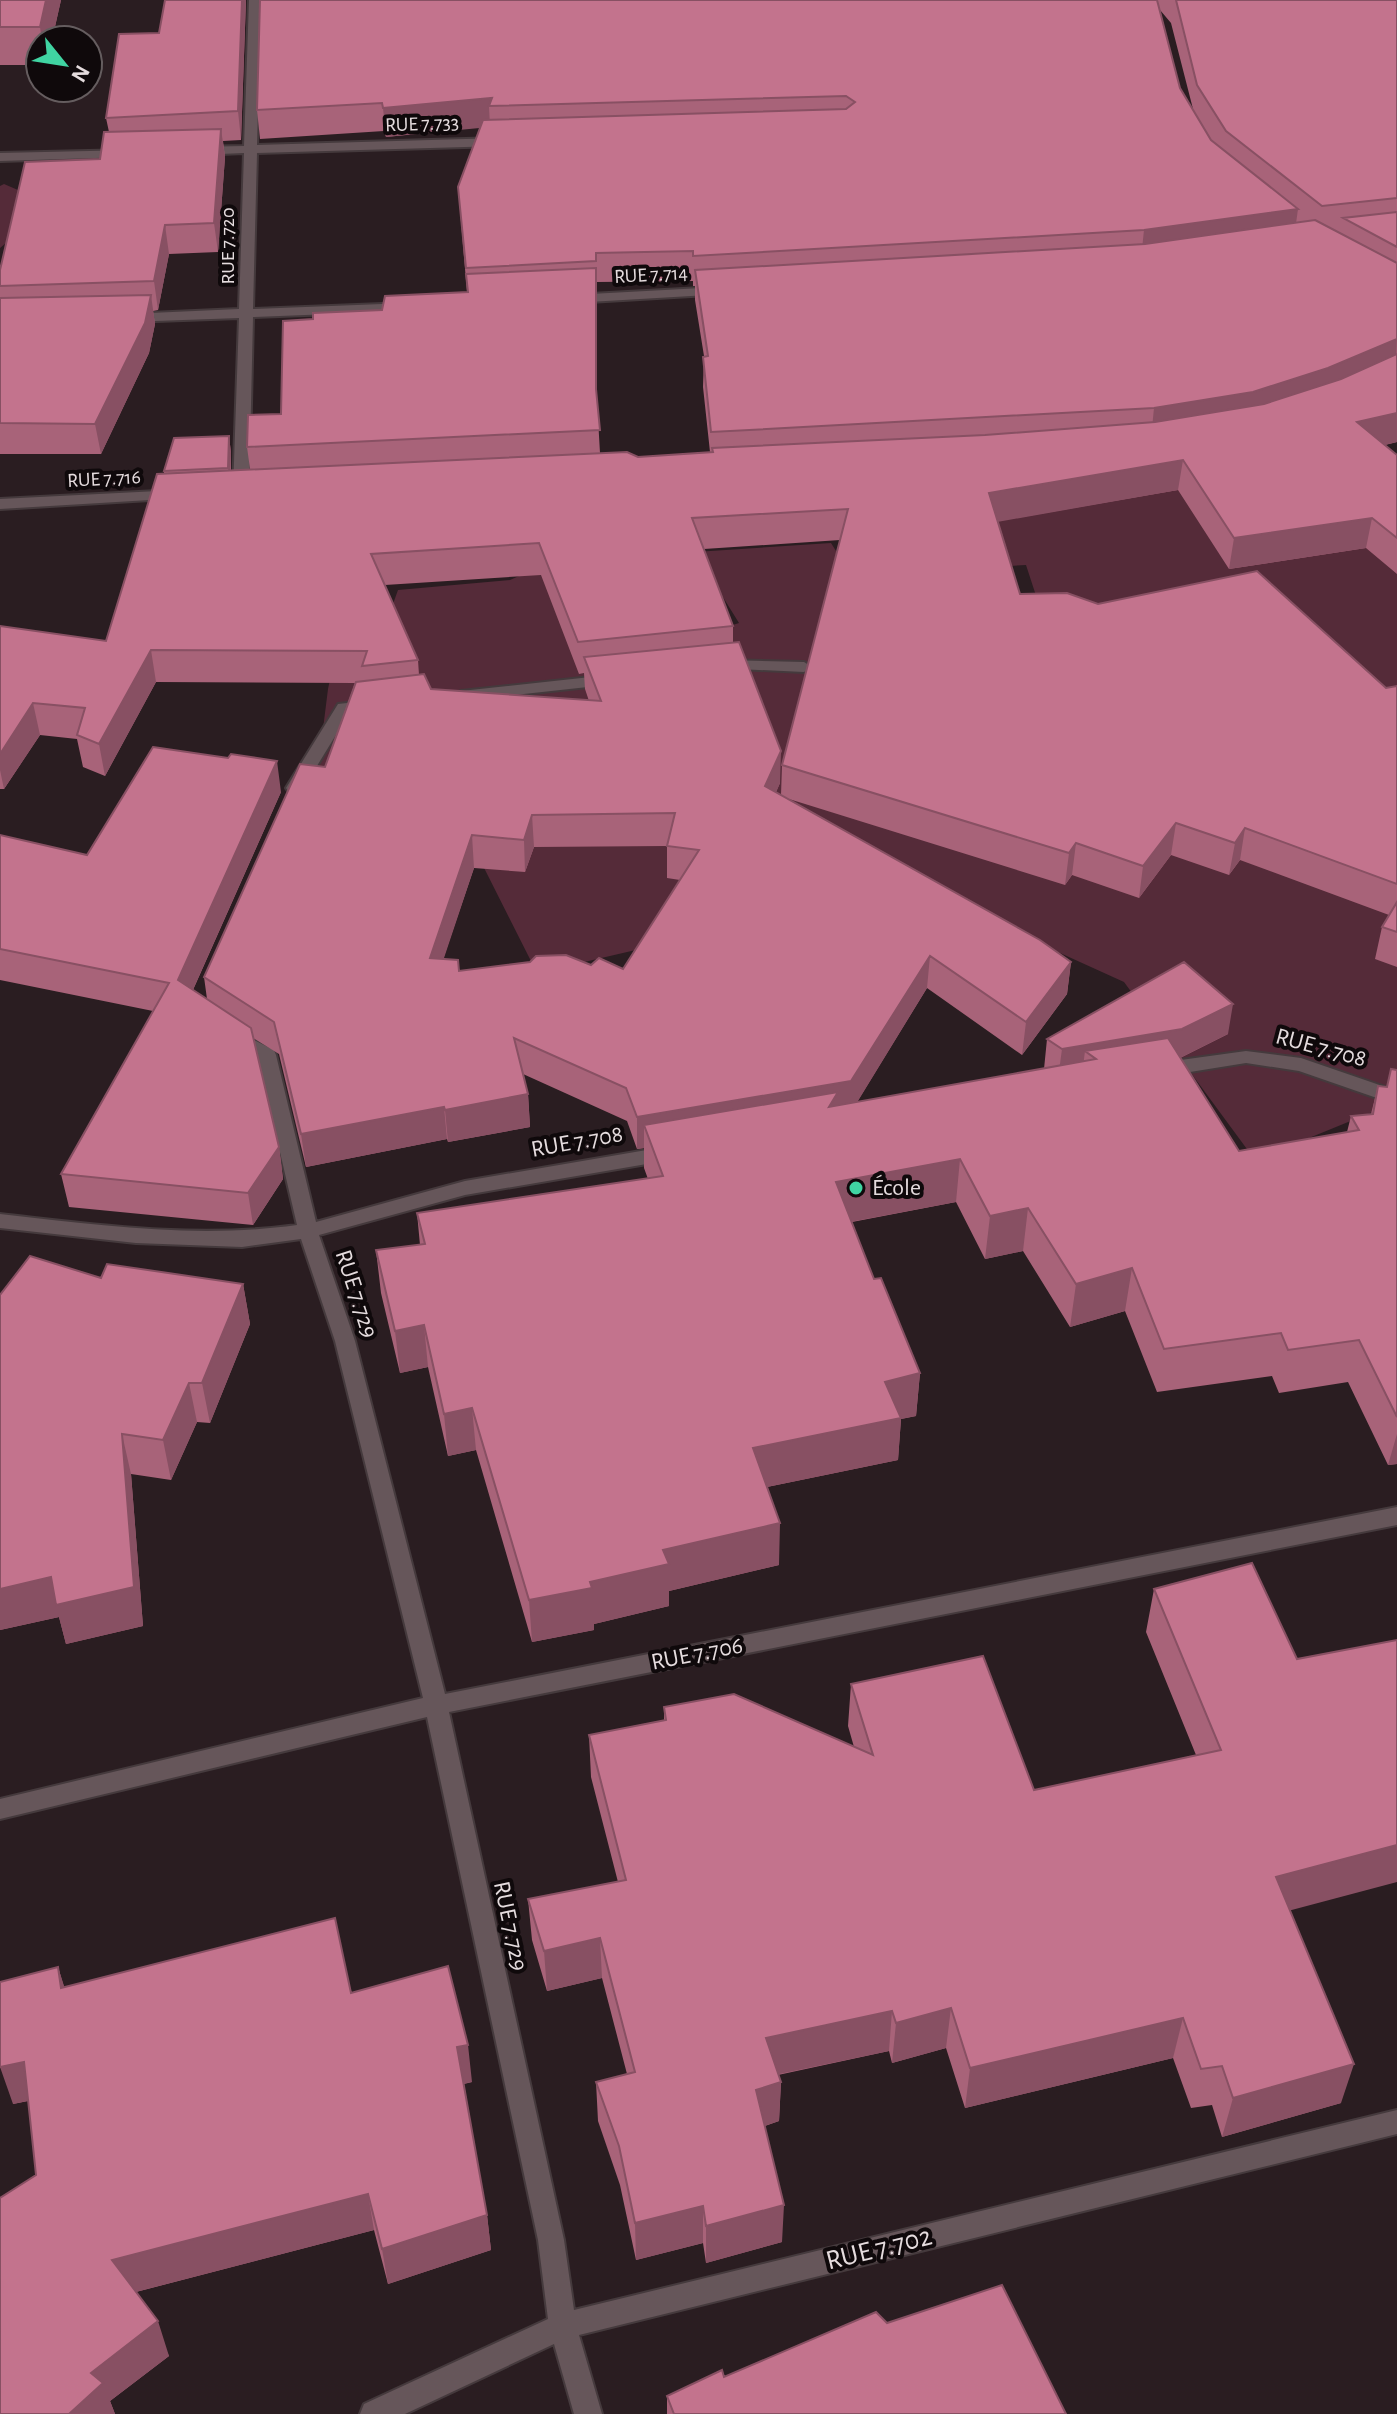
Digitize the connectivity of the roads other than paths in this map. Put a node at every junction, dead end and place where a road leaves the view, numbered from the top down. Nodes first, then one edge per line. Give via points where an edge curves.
1 (255, 0) edge
2 (515, 141) edge
3 (248, 149) junction
4 (186, 151) edge
5 (140, 153) edge
6 (0, 157) edge
7 (741, 290) edge
8 (550, 300) edge
9 (423, 306) edge
10 (248, 315) junction
11 (108, 319) edge
12 (241, 491) edge
13 (195, 494) edge
14 (0, 504) edge
15 (804, 667) edge
16 (697, 669) edge
17 (624, 678) edge
18 (438, 698) edge
19 (391, 703) edge
20 (283, 813) edge
21 (219, 1027) edge
22 (1141, 1073) edge
23 (1397, 1098) edge
24 (685, 1150) edge
25 (0, 1221) edge
26 (308, 1231) junction
27 (1397, 1516) edge
28 (436, 1705) junction
29 (0, 1809) edge
30 (1397, 2122) edge
31 (563, 2326) junction
32 (374, 2414) edge
33 (588, 2414) edge

1 - 3 street, RUE 7.720
2 - 3 street, RUE 7.733
3 - 4 street, RUE 7.733
3 - 10 street, RUE 7.720
5 - 6 street
7 - 8 street, RUE 7.714
9 - 10 street
10 - 11 street
10 - 12 street, RUE 7.720
13 - 14 street, RUE 7.716
15 - 16 street
17 - 18 street
19 - 20 street via 344,708 303,770
21 - 26 street, RUE 7.729 via 267,1055
22 - 23 street, RUE 7.708 via 1246,1057 1301,1065
24 - 26 street, RUE 7.708 via 465,1188
25 - 26 street, RUE 7.708 via 136,1236 242,1240
26 - 28 street, RUE 7.729 via 345,1341
27 - 28 street, RUE 7.706
28 - 29 street, RUE 7.706
28 - 31 street, RUE 7.729 via 551,2240
30 - 31 street, RUE 7.702
31 - 32 street, RUE 7.702
31 - 33 street, RUE 7.729

